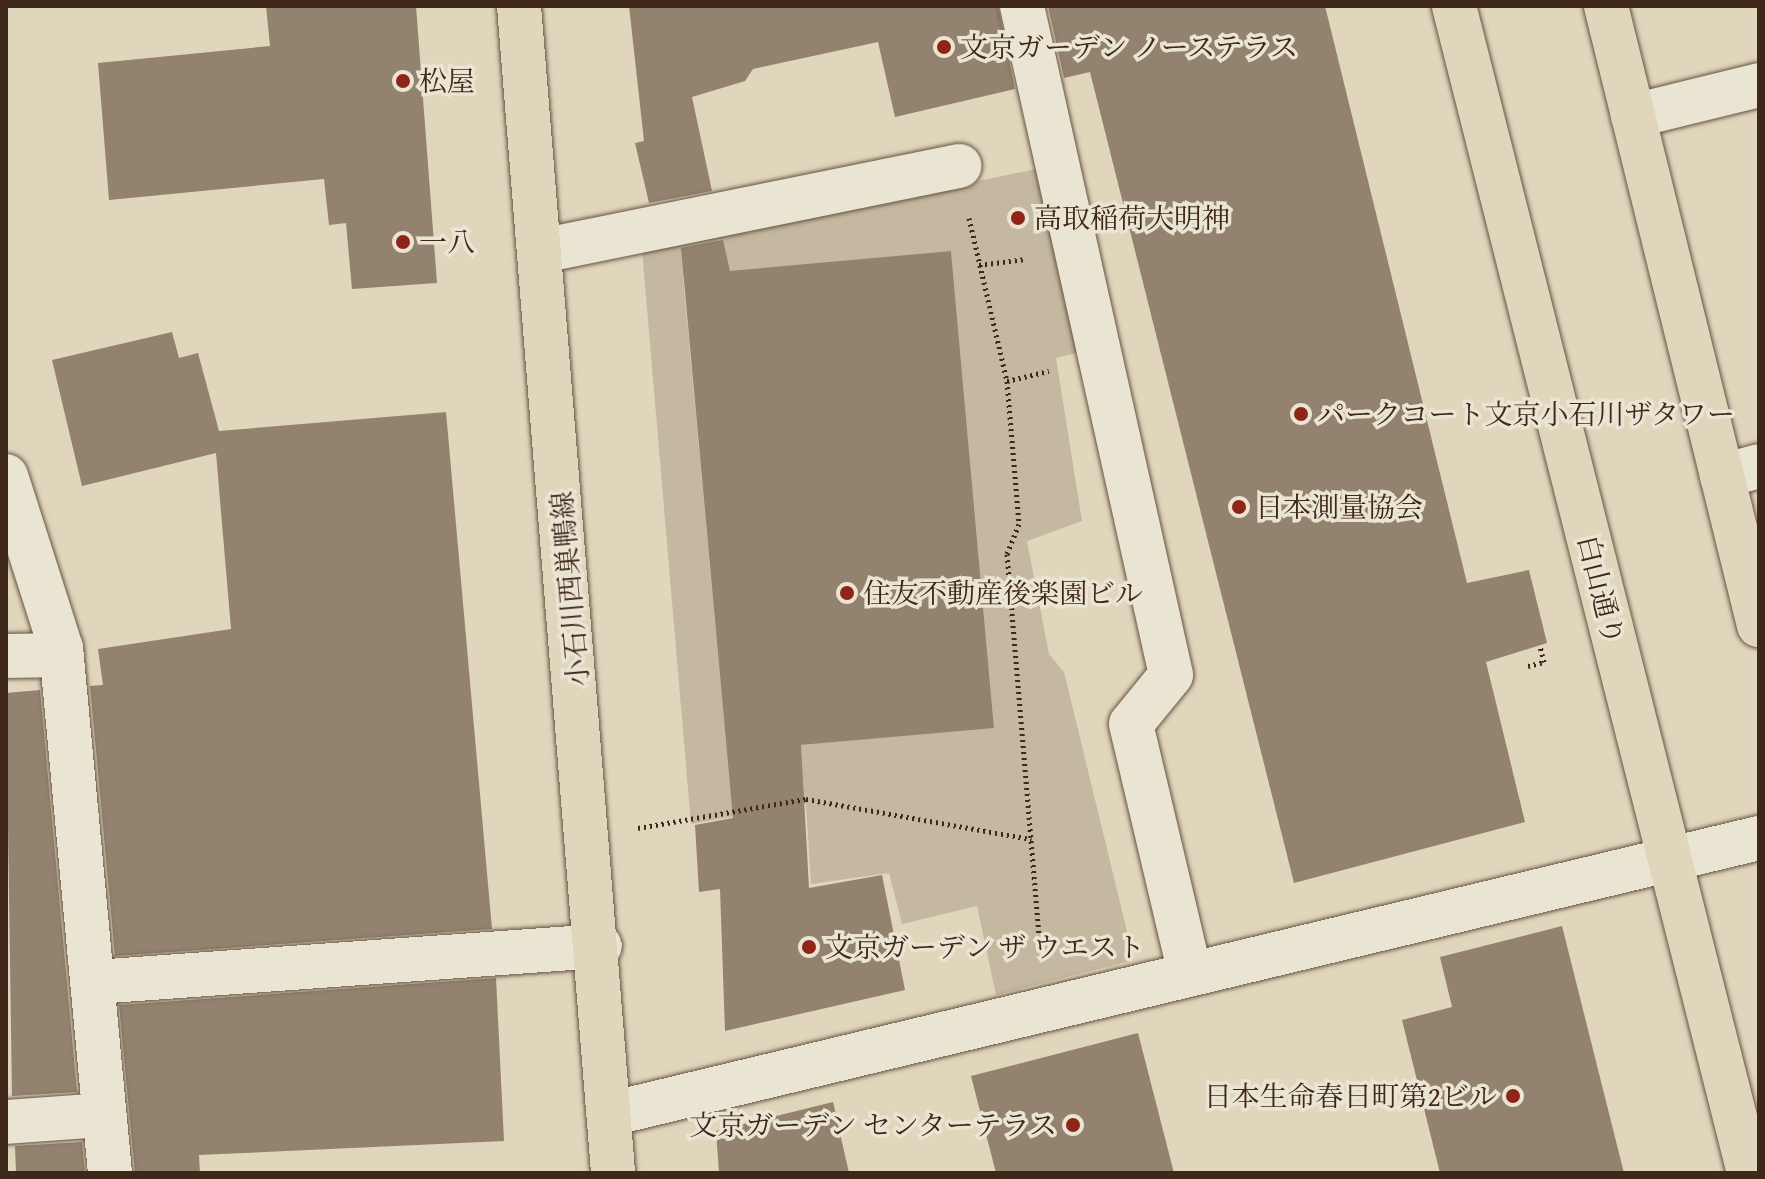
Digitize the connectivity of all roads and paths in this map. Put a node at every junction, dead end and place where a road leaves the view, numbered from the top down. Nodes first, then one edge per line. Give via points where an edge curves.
1 (519, 6) edge
2 (1022, 6) edge
3 (1454, 6) edge
4 (1606, 6) edge
5 (1759, 85) edge
6 (1633, 116) junction
7 (959, 166) joint
8 (541, 251) junction
9 (1058, 370) dead end
10 (1007, 381) junction
11 (1741, 471) edge
12 (6, 476) edge
13 (1759, 625) edge
14 (1540, 646) dead end
15 (61, 655) junction
16 (6, 656) edge
17 (1528, 666) dead end
18 (590, 836) junction
19 (1759, 838) edge
20 (1031, 839) junction
21 (1668, 856) junction
22 (600, 946) junction
23 (1190, 973) junction
24 (95, 982) junction
25 (1046, 1008) junction
26 (610, 1114) junction
27 (104, 1115) junction
28 (6, 1122) edge
29 (110, 1173) edge
30 (613, 1173) edge
31 (1749, 1173) edge

1 - 8 main road, 小石川西巣鴨線
2 - 23 street via 1171,675 1131,724
3 - 21 main road, 白山通り
4 - 6 main road
5 - 6 street
6 - 11 main road
7 - 8 street
7 - 10 path
8 - 18 main road, 小石川西巣鴨線
9 - 10 path
10 - 20 path via 1019,524 1007,554
11 - 13 main road
12 - 15 street
14 - 17 path via 1544,662
15 - 16 street
15 - 24 street
18 - 20 path via 806,799
18 - 22 main road, 小石川西巣鴨線
19 - 21 street
20 - 25 path
21 - 23 street
21 - 31 main road, 白山通り
22 - 24 street
22 - 26 main road, 小石川西巣鴨線
23 - 25 street
24 - 27 street
25 - 26 street
26 - 30 main road, 小石川西巣鴨線
27 - 28 street
27 - 29 street

